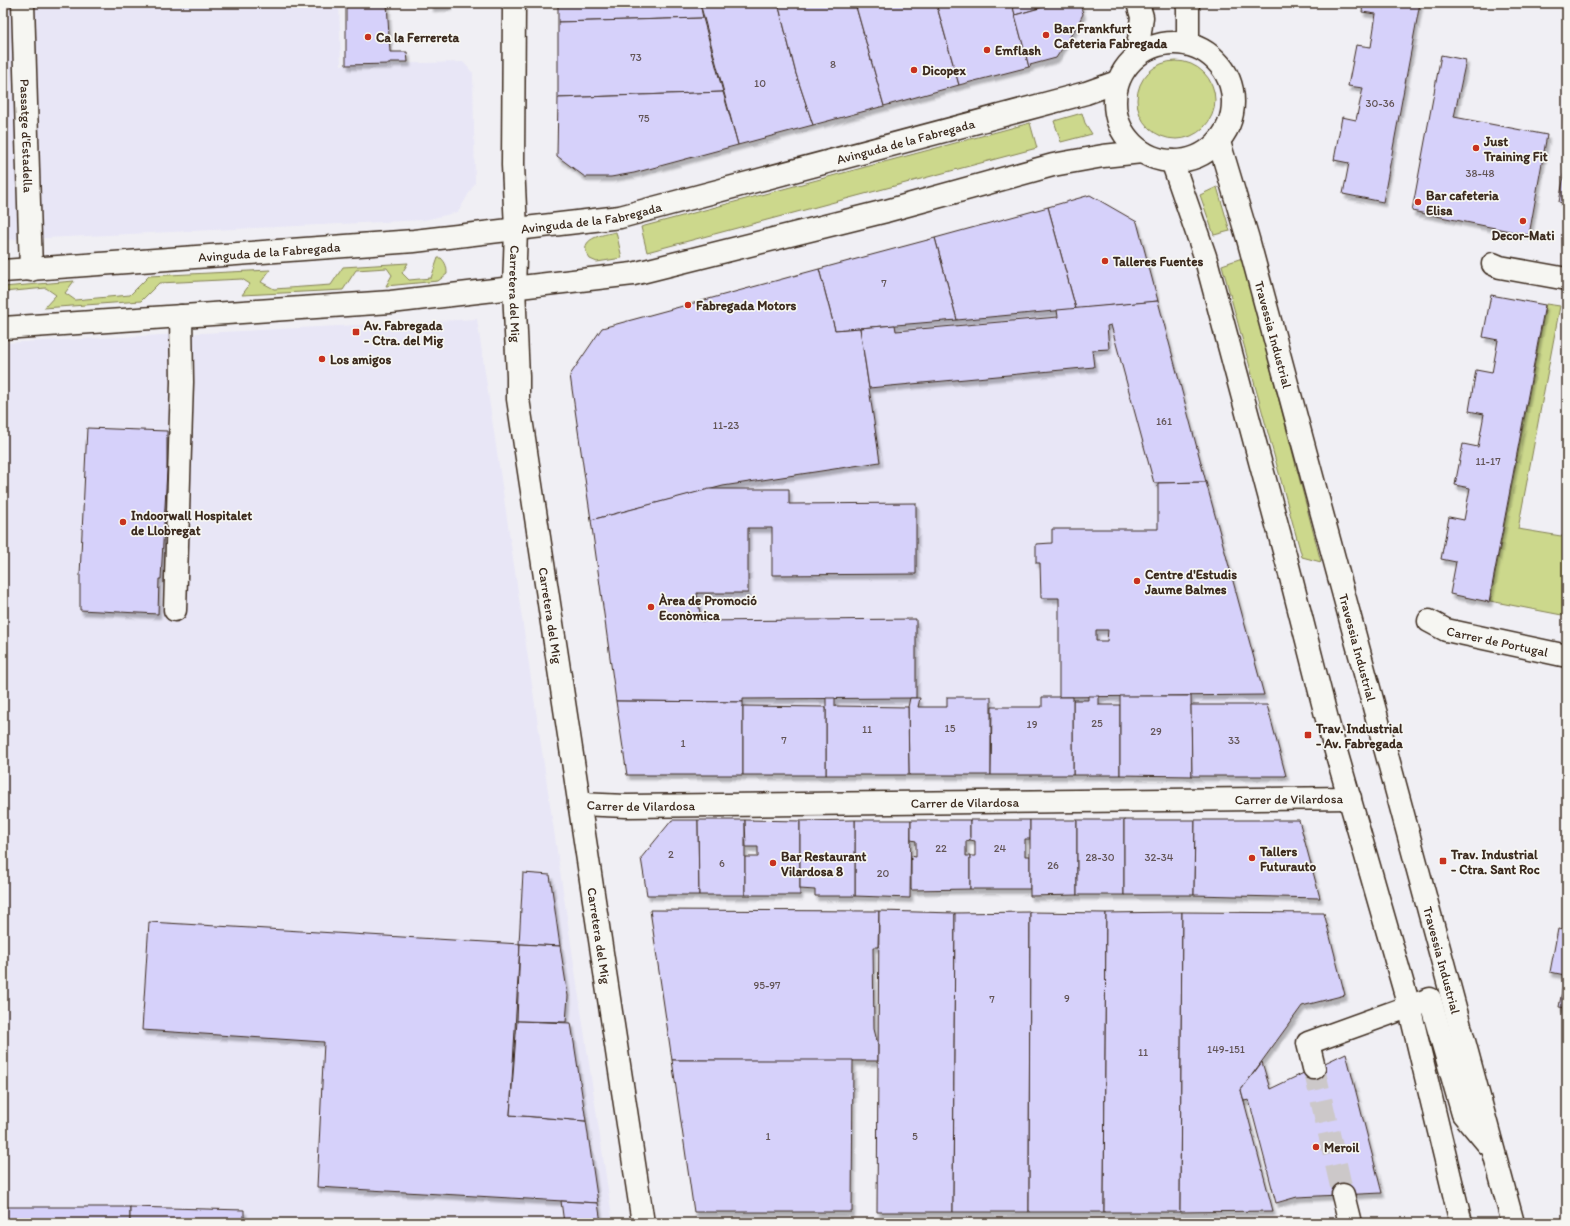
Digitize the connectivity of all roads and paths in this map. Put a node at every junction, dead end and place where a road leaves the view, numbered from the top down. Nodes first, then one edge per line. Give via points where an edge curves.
1 (23, 3) edge
2 (514, 3) edge
3 (1138, 3) edge
4 (1187, 3) edge
5 (1188, 44) junction
6 (1137, 54) junction
7 (1117, 82) junction
8 (1219, 142) junction
9 (1142, 152) junction
10 (1172, 161) junction
11 (516, 229) junction
12 (1494, 264) dead end
13 (31, 270) junction
14 (3, 271) edge
15 (1567, 279) edge
16 (514, 288) junction
17 (181, 316) junction
18 (3, 328) edge
19 (176, 610) dead end
20 (1429, 621) dead end
21 (1567, 656) edge
22 (1350, 798) junction
23 (579, 804) junction
24 (1409, 1006) junction
25 (1314, 1068) tunnel mouth
26 (1492, 1148) junction
27 (1343, 1195) tunnel mouth
28 (643, 1223) edge
29 (1350, 1223) edge
30 (1461, 1223) edge
31 (1513, 1223) edge

1 - 13 street, Passatge d'Estadella
2 - 11 street, Carretera del Mig via 513,165
3 - 6 street via 1142,17
4 - 5 street
5 - 6 street via 1161,43
5 - 8 street via 1206,52 1221,67 1231,87 1232,108 1229,124
6 - 7 street via 1125,67
7 - 9 street via 1114,108 1122,131
7 - 11 street, Avinguda de la Fabregada via 1086,93 620,217
8 - 10 street via 1194,157
8 - 26 street, Travessia Industrial via 1250,247
9 - 10 street
9 - 16 street via 1053,165 878,213 633,274
10 - 22 street via 1205,256
11 - 13 street, Avinguda de la Fabregada via 414,241
11 - 16 street, Carretera del Mig
12 - 15 street
13 - 14 street, Avinguda de la Fabregada
16 - 17 street via 391,302
16 - 23 street, Carretera del Mig via 518,399
17 - 18 street
17 - 19 street via 182,382
20 - 21 street, Carrer de Portugal via 1446,630
22 - 23 street, Carrer de Vilardosa via 626,806
22 - 24 street
23 - 28 street, Carretera del Mig
24 - 25 street via 1308,1043
24 - 26 street via 1430,999 1463,1114
24 - 30 street
26 - 31 street, Travessia Industrial
27 - 29 street

